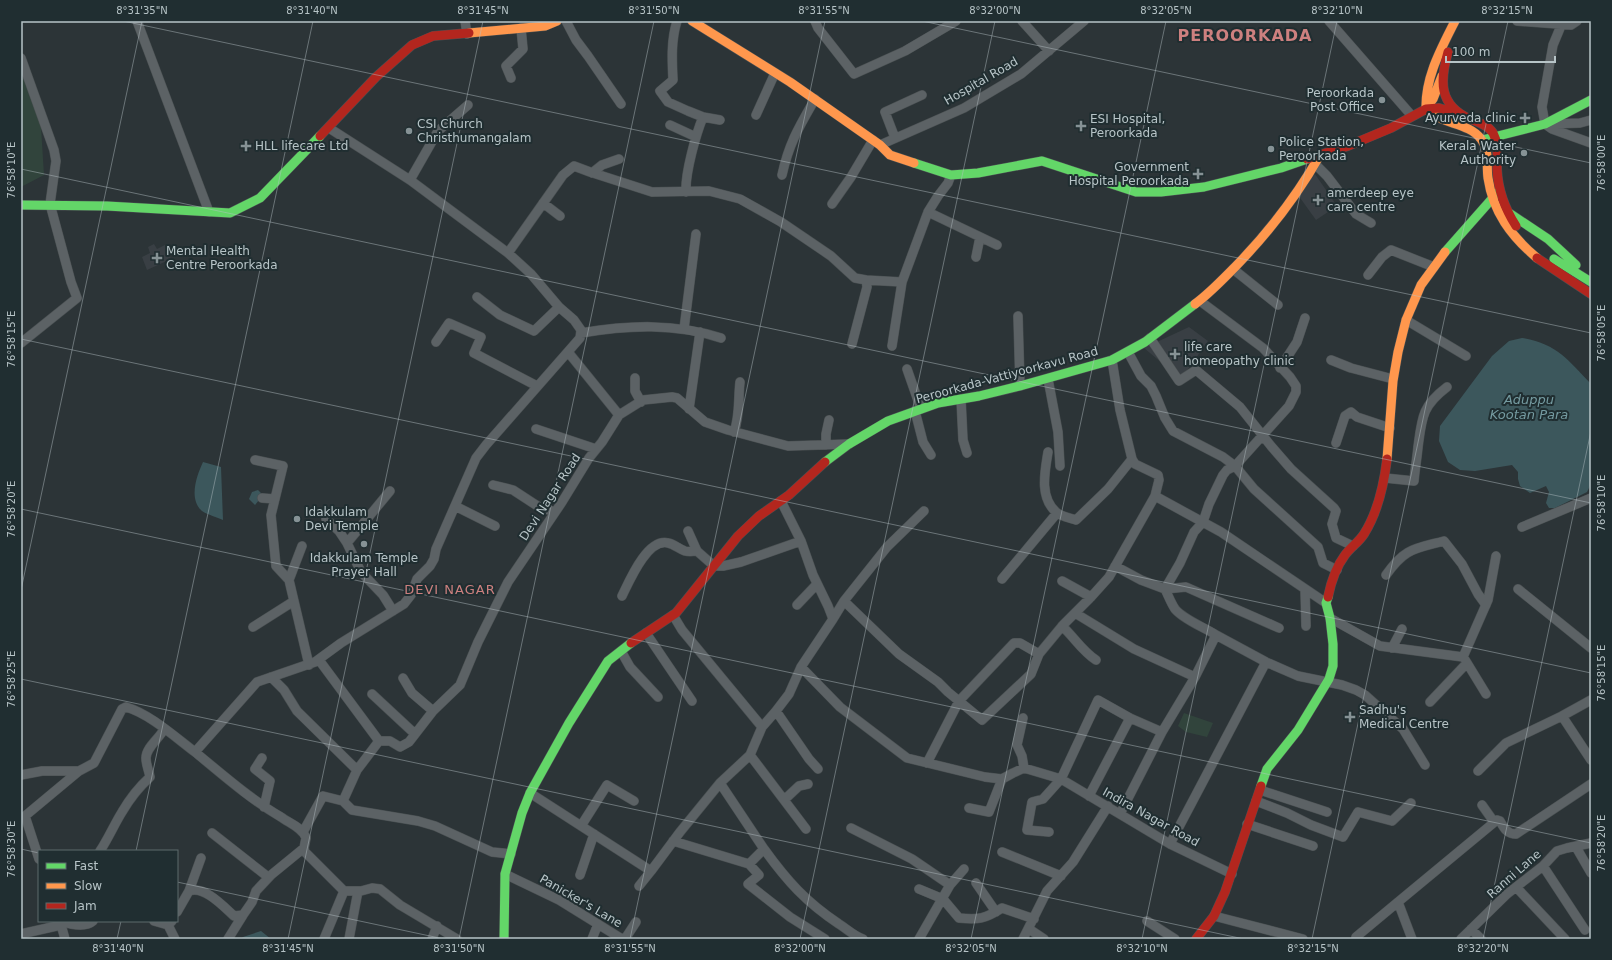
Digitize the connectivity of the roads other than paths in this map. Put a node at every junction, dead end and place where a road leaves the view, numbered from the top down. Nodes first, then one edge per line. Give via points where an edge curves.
1 (137, 21) edge
2 (465, 21) edge
3 (557, 21) edge
4 (566, 21) edge
5 (677, 21) edge
6 (692, 21) edge
7 (814, 21) edge
8 (956, 21) edge
9 (1022, 21) edge
10 (1084, 21) edge
11 (1329, 21) edge
12 (1455, 21) edge
13 (1463, 21) edge
14 (1517, 21) edge
15 (1577, 21) edge
16 (1563, 23) edge
17 (521, 28) junction
18 (467, 34) junction
19 (1049, 51) junction
20 (22, 61) edge
21 (775, 73) junction
22 (1442, 76) junction
23 (510, 78) dead end
24 (922, 95) dead end
25 (815, 99) junction
26 (1591, 100) edge
27 (621, 104) dead end
28 (468, 105) dead end
29 (1426, 109) junction
30 (756, 115) dead end
31 (1462, 115) junction
32 (703, 116) junction
33 (1412, 116) junction
34 (720, 120) dead end
35 (1591, 120) edge
36 (1545, 124) junction
37 (670, 125) dead end
38 (329, 128) junction
39 (696, 137) junction
40 (1495, 137) junction
41 (895, 138) junction
42 (1482, 140) junction
43 (876, 143) junction
44 (1591, 143) edge
45 (1320, 155) junction
46 (620, 159) dead end
47 (1315, 164) junction
48 (592, 173) junction
49 (782, 175) dead end
50 (951, 175) junction
51 (410, 180) junction
52 (1499, 191) junction
53 (686, 192) junction
54 (1493, 198) junction
55 (543, 203) junction
56 (50, 204) junction
57 (832, 204) dead end
58 (21, 205) edge
59 (209, 212) junction
60 (928, 212) junction
61 (560, 216) dead end
62 (1371, 223) dead end
63 (696, 234) dead end
64 (980, 237) junction
65 (997, 245) dead end
66 (508, 253) junction
67 (976, 257) dead end
68 (1434, 267) junction
69 (1233, 269) junction
70 (1368, 275) dead end
71 (1582, 276) junction
72 (866, 280) junction
73 (902, 282) junction
74 (1591, 282) edge
75 (1575, 284) junction
76 (1591, 294) edge
77 (477, 297) dead end
78 (1200, 301) junction
79 (1278, 305) dead end
80 (559, 307) junction
81 (1018, 316) dead end
82 (1305, 318) dead end
83 (1406, 320) junction
84 (684, 329) junction
85 (700, 332) junction
86 (581, 333) junction
87 (721, 338) dead end
88 (1150, 338) junction
89 (436, 342) dead end
90 (21, 343) edge
91 (852, 344) dead end
92 (892, 346) dead end
93 (568, 352) junction
94 (1128, 352) junction
95 (1466, 356) dead end
96 (1112, 360) junction
97 (1331, 360) dead end
98 (1280, 368) junction
99 (907, 370) dead end
100 (636, 378) dead end
101 (1048, 379) junction
102 (1393, 379) junction
103 (740, 382) dead end
104 (538, 386) junction
105 (1020, 386) junction
106 (1447, 387) dead end
107 (961, 399) junction
108 (641, 402) junction
109 (689, 408) junction
110 (918, 410) junction
111 (619, 415) junction
112 (829, 420) dead end
113 (1390, 428) junction
114 (536, 429) dead end
115 (734, 432) junction
116 (1263, 435) junction
117 (1336, 443) dead end
118 (849, 444) junction
119 (826, 445) junction
120 (596, 449) junction
121 (1048, 452) dead end
122 (967, 453) dead end
123 (931, 455) dead end
124 (1132, 458) junction
125 (255, 460) dead end
126 (1060, 466) dead end
127 (1235, 466) junction
128 (1385, 478) junction
129 (493, 485) dead end
130 (390, 491) dead end
131 (1155, 496) junction
132 (262, 498) dead end
133 (1591, 498) edge
134 (275, 499) junction
135 (780, 501) junction
136 (455, 506) junction
137 (924, 511) dead end
138 (555, 512) junction
139 (1057, 513) junction
140 (326, 519) dead end
141 (1203, 522) junction
142 (495, 526) dead end
143 (1522, 527) dead end
144 (688, 532) dead end
145 (800, 541) junction
146 (347, 543) junction
147 (302, 546) dead end
148 (1353, 546) junction
149 (697, 552) junction
150 (1496, 556) dead end
151 (714, 566) junction
152 (1115, 566) junction
153 (1337, 570) junction
154 (1386, 575) dead end
155 (1002, 578) dead end
156 (289, 580) junction
157 (1062, 581) dead end
158 (817, 584) junction
159 (1165, 589) junction
160 (1306, 589) junction
161 (1518, 589) dead end
162 (622, 596) dead end
163 (1092, 597) junction
164 (844, 601) junction
165 (294, 602) junction
166 (1326, 603) junction
167 (797, 604) dead end
168 (1486, 605) junction
169 (394, 611) junction
170 (1075, 613) junction
171 (673, 615) junction
172 (1330, 618) junction
173 (832, 619) junction
174 (253, 626) dead end
175 (1062, 626) junction
176 (1306, 626) dead end
177 (1279, 628) dead end
178 (1402, 629) dead end
179 (646, 633) junction
180 (1216, 634) junction
181 (1392, 648) junction
182 (1591, 648) edge
183 (620, 651) junction
184 (1039, 654) junction
185 (319, 660) junction
186 (1096, 660) dead end
187 (1465, 660) junction
188 (1266, 662) junction
189 (309, 665) junction
190 (801, 668) junction
191 (271, 677) junction
192 (1195, 677) junction
193 (403, 678) dead end
194 (1327, 683) junction
195 (372, 694) dead end
196 (1486, 694) dead end
197 (658, 697) dead end
198 (1591, 700) edge
199 (959, 701) junction
200 (692, 702) dead end
201 (1430, 702) dead end
202 (433, 711) junction
203 (776, 711) junction
204 (1562, 716) junction
205 (1023, 718) dead end
206 (1130, 718) junction
207 (762, 727) junction
208 (164, 729) junction
209 (1162, 732) junction
210 (415, 734) junction
211 (380, 742) junction
212 (195, 752) junction
213 (750, 755) junction
214 (262, 758) dead end
215 (1591, 760) edge
216 (927, 763) junction
217 (1425, 765) dead end
218 (1024, 768) junction
219 (818, 769) dead end
220 (357, 770) junction
221 (79, 771) junction
222 (1478, 771) dead end
223 (21, 775) edge
224 (1060, 779) junction
225 (1002, 780) junction
226 (720, 783) junction
227 (808, 784) dead end
228 (1591, 784) edge
229 (1260, 790) junction
230 (530, 793) junction
231 (1089, 796) junction
232 (784, 800) junction
233 (343, 801) junction
234 (634, 801) dead end
235 (1256, 801) junction
236 (1412, 803) dead end
237 (1482, 805) dead end
238 (1108, 806) junction
239 (264, 807) junction
240 (970, 808) dead end
241 (1327, 812) dead end
242 (1120, 814) junction
243 (22, 815) edge
244 (1494, 822) junction
245 (1247, 824) junction
246 (581, 826) junction
247 (851, 828) dead end
248 (806, 829) dead end
249 (303, 832) junction
250 (1049, 832) dead end
251 (212, 833) dead end
252 (594, 834) junction
253 (673, 841) junction
254 (1591, 843) edge
255 (1170, 844) junction
256 (1313, 846) dead end
257 (1576, 847) junction
258 (304, 848) junction
259 (764, 849) junction
260 (101, 850) edge
261 (1002, 852) dead end
262 (511, 854) junction
263 (38, 856) edge
264 (201, 858) dead end
265 (749, 864) junction
266 (1543, 866) junction
267 (964, 869) dead end
268 (651, 871) junction
269 (1591, 873) edge
270 (505, 874) junction
271 (1232, 874) junction
272 (580, 875) dead end
273 (1061, 876) junction
274 (268, 877) junction
275 (976, 883) dead end
276 (950, 885) junction
277 (639, 886) dead end
278 (1516, 887) junction
279 (919, 888) dead end
280 (344, 890) junction
281 (358, 891) junction
282 (189, 892) junction
283 (943, 899) junction
284 (1398, 902) junction
285 (178, 910) edge
286 (996, 912) junction
287 (243, 915) junction
288 (1214, 916) junction
289 (1034, 919) junction
290 (1147, 921) dead end
291 (60, 922) edge
292 (92, 922) edge
293 (636, 922) dead end
294 (170, 923) edge
295 (598, 924) junction
296 (438, 926) junction
297 (1029, 929) junction
298 (1471, 929) junction
299 (1585, 930) dead end
300 (21, 934) edge
301 (1356, 937) dead end
302 (65, 939) edge
303 (175, 939) edge
304 (228, 939) edge
305 (324, 939) edge
306 (349, 939) edge
307 (432, 939) edge
308 (457, 939) edge
309 (504, 939) edge
310 (592, 939) edge
311 (624, 939) edge
312 (825, 939) edge
313 (863, 939) edge
314 (919, 939) edge
315 (1023, 939) edge
316 (1044, 939) edge
317 (1175, 939) edge
318 (1196, 939) edge
319 (1303, 939) edge
320 (1412, 939) edge
321 (1461, 939) edge
322 (1481, 939) edge
323 (1565, 939) edge

1 - 59 street
2 - 18 street
3 - 17 main road via 545,26
4 - 27 street via 576,40
5 - 32 street via 672,45 673,80 660,91 668,102
6 - 21 main road
7 - 8 street via 854,74 905,51
9 - 19 street
10 - 19 street, Hospital Road
11 - 33 street
12 - 29 main road via 1431,75 1424,98
13 - 22 main road via 1449,49
14 - 16 street
15 - 16 street via 1571,25
16 - 36 street via 1553,45 1542,107
17 - 18 main road
17 - 23 street via 523,49 506,66
18 - 38 main road via 433,36 412,45 376,77
19 - 41 street, Hospital Road via 1021,74 964,108
20 - 56 street via 54,150 56,161
21 - 25 main road
21 - 30 street
22 - 29 main road
22 - 31 main road via 1441,86 1444,94
24 - 41 street via 885,112
25 - 43 main road
25 - 49 street via 794,136
26 - 36 main road
28 - 51 street via 438,131
29 - 31 main road via 1439,108
29 - 33 main road
29 - 42 main road via 1435,117 1474,132
31 - 40 main road via 1487,126
32 - 34 street
32 - 39 street
33 - 45 main road via 1391,128
35 - 36 street
36 - 40 main road
36 - 44 street
37 - 39 street
38 - 51 street
38 - 59 main road via 260,198 230,213
39 - 53 street
40 - 42 main road
40 - 52 main road
41 - 43 street, Hospital Road
42 - 54 main road via 1487,150 1488,182
43 - 50 main road via 890,155
43 - 57 street
45 - 47 main road, Peroorkada-Vattiyoorkavu Road
45 - 50 main road via 1281,168 1204,187 1161,192 1136,192 1042,161 978,173
46 - 48 street via 602,165
47 - 62 street via 1356,214
47 - 69 main road, Peroorkada-Vattiyoorkavu Road via 1270,229
48 - 53 street via 652,192
48 - 55 street via 574,166 563,175
50 - 60 street
51 - 66 street
52 - 54 main road
52 - 71 main road via 1515,225 1534,245
53 - 72 street via 709,191 740,199 781,222 831,256 856,278
54 - 68 main road
54 - 75 main road via 1498,214 1512,234 1526,248
55 - 61 street
55 - 66 street
56 - 58 main road
56 - 59 main road
56 - 90 street via 77,298
60 - 64 street
60 - 73 street
63 - 84 street
64 - 65 street
64 - 67 street
66 - 80 street via 531,274
68 - 70 street via 1391,250
68 - 83 main road via 1421,285
69 - 78 main road, Peroorkada-Vattiyoorkavu Road
69 - 79 street
71 - 74 main road
71 - 75 main road
72 - 73 street
72 - 91 street via 867,287
73 - 92 street
75 - 76 main road
77 - 80 street via 500,315 534,330
78 - 88 main road, Peroorkada-Vattiyoorkavu Road
78 - 98 street via 1263,348
80 - 86 street via 574,320
81 - 105 street
82 - 98 street via 1297,342
83 - 95 street
83 - 102 main road
84 - 85 street
84 - 86 street via 663,326 613,328
85 - 87 street
85 - 109 street
86 - 93 street
88 - 94 main road, Peroorkada-Vattiyoorkavu Road
88 - 116 street via 1179,381 1196,370 1240,407
89 - 104 street via 449,323 456,326 481,337 474,353
93 - 104 street
93 - 111 street
94 - 96 main road, Peroorkada-Vattiyoorkavu Road
94 - 127 street via 1156,396 1173,431
96 - 101 main road, Peroorkada-Vattiyoorkavu Road
96 - 124 street via 1120,410
97 - 102 street
98 - 116 street via 1296,386 1296,392 1289,406
99 - 110 street
100 - 108 street via 635,391
101 - 105 main road, Peroorkada-Vattiyoorkavu Road
101 - 126 street via 1058,432
102 - 113 main road
103 - 115 street via 739,414
104 - 136 street via 476,458
105 - 107 main road, Peroorkada-Vattiyoorkavu Road
106 - 128 street via 1437,395 1423,414 1414,481
107 - 110 main road, Peroorkada-Vattiyoorkavu Road
107 - 122 street via 963,440
108 - 109 street, Devi Nagar Road via 672,397
108 - 111 street, Devi Nagar Road
109 - 115 street, Devi Nagar Road via 705,422
110 - 118 main road, Peroorkada-Vattiyoorkavu Road via 888,421
110 - 123 street via 923,442
111 - 120 street, Devi Nagar Road
112 - 119 street
113 - 117 street via 1357,417 1351,412 1345,416
113 - 128 main road
114 - 120 street
115 - 119 street, Devi Nagar Road via 788,446
116 - 127 street
116 - 148 street via 1291,469 1334,508 1336,512 1332,524 1336,538
118 - 119 street, Devi Nagar Road
118 - 135 main road, Peroorkada-Vattiyoorkavu Road via 820,465
120 - 138 street, Devi Nagar Road
121 - 139 street via 1044,480 1049,503
124 - 131 street via 1135,464 1158,476
124 - 139 street via 1079,519
125 - 134 street via 283,466
127 - 141 street via 1223,475
127 - 153 street via 1254,489 1318,547 1323,563
128 - 148 main road via 1370,522
129 - 138 street via 513,490 539,507
130 - 146 street
131 - 141 street
131 - 152 street
132 - 134 street
133 - 143 street
134 - 156 street via 271,515 276,566
135 - 145 street
135 - 151 main road, Peroorkada-Vattiyoorkavu Road via 738,536
136 - 142 street
136 - 169 street via 430,566 417,579 411,595 404,604
137 - 164 street via 887,547
138 - 202 street, Devi Nagar Road via 508,582 478,642 460,686
139 - 155 street
140 - 146 street
141 - 159 street via 1194,532
141 - 160 street
144 - 149 street
145 - 151 street via 741,562
145 - 158 street
146 - 169 street via 361,572 383,594
147 - 156 street
148 - 153 main road
149 - 151 street
149 - 162 street via 685,551 667,542 651,548 641,560
150 - 168 street
151 - 171 main road, Peroorkada-Vattiyoorkavu Road via 684,605
152 - 159 street
152 - 163 street
153 - 166 main road
154 - 168 street via 1404,554 1444,541 1462,564
156 - 165 street
157 - 163 street
158 - 167 street
158 - 173 street
159 - 177 street via 1186,587
159 - 180 street via 1174,608 1183,617
160 - 166 street
160 - 176 street
161 - 182 street
163 - 170 street
164 - 173 street
164 - 199 street via 899,654 938,682
165 - 174 street
165 - 189 street
166 - 172 main road
168 - 187 street
169 - 185 street
170 - 175 street
170 - 192 street via 1134,649
171 - 179 main road, Peroorkada-Vattiyoorkavu Road
171 - 207 street via 682,630
172 - 181 street via 1380,646
172 - 194 main road via 1333,666
173 - 190 street
175 - 184 street
175 - 186 street via 1083,650
178 - 181 street
179 - 183 main road, Peroorkada-Vattiyoorkavu Road
179 - 200 street
180 - 188 street
180 - 192 street
181 - 187 street via 1438,653
183 - 197 street via 630,667
183 - 230 main road, Peroorkada-Vattiyoorkavu Road via 608,661 569,723
184 - 199 street via 1020,643 1014,643
184 - 199 street via 1032,674 982,720
185 - 189 street
185 - 211 street
187 - 196 street
187 - 201 street
188 - 194 street via 1298,676
188 - 255 street
189 - 191 street
190 - 203 street via 789,694
190 - 216 street via 840,707 897,751 907,758
191 - 212 street via 257,682
191 - 220 street via 284,690 296,711
192 - 209 street
193 - 202 street via 412,693
194 - 217 street via 1342,685 1364,695 1403,729
194 - 229 main road via 1298,730 1267,769
195 - 210 street
198 - 204 street
199 - 216 street
202 - 210 street, Devi Nagar Road
203 - 207 street
203 - 219 street
204 - 215 street
204 - 222 street via 1506,743
205 - 218 street via 1017,745
206 - 209 street
206 - 224 street via 1098,700
206 - 231 street
207 - 213 street
208 - 212 street
208 - 221 street via 136,710 126,707 122,709 94,763
208 - 260 street via 146,757 150,777 130,799
209 - 242 street
210 - 211 street, Devi Nagar Road via 409,742 400,747 390,741
211 - 220 street
212 - 239 street
213 - 226 street
213 - 232 street
214 - 239 street via 255,769 270,782
216 - 225 street
218 - 224 street, Indira Nagar Road
218 - 225 street
220 - 233 street
221 - 223 street
221 - 243 street
224 - 231 street, Indira Nagar Road
224 - 250 street via 1043,799 1032,802 1027,830
225 - 240 street via 989,812
226 - 253 street
226 - 259 street
227 - 232 street via 799,786
228 - 244 street via 1516,834 1505,830 1500,821
229 - 235 main road
229 - 241 street
230 - 246 street
230 - 262 main road, Peroorkada-Vattiyoorkavu Road
231 - 238 street, Indira Nagar Road
232 - 248 street
233 - 249 street via 323,796
233 - 262 street via 352,810 418,821 492,852
234 - 246 street via 608,785
235 - 236 street via 1311,826 1343,837 1358,812 1392,821
235 - 245 main road
237 - 244 street
238 - 242 street, Indira Nagar Road
238 - 273 street via 1074,862
239 - 249 street
242 - 255 street, Indira Nagar Road
243 - 263 street
244 - 284 street
245 - 256 street
245 - 271 main road
246 - 252 street
247 - 276 street via 912,859
249 - 258 street via 306,838
251 - 274 street
252 - 268 street
252 - 272 street
253 - 265 street
253 - 268 street
254 - 257 street, Ranni Lane
255 - 271 street, Indira Nagar Road
257 - 266 street, Ranni Lane via 1557,851
257 - 269 street
258 - 274 street
258 - 280 street via 306,854
259 - 265 street
259 - 313 street via 803,897
261 - 273 street
262 - 270 main road, Peroorkada-Vattiyoorkavu Road
264 - 282 street
265 - 312 street via 759,875 748,884 790,917
266 - 278 street, Ranni Lane
266 - 299 street
267 - 276 street
268 - 277 street
270 - 295 street, Panicker's Lane via 559,900
270 - 309 main road, Peroorkada-Vattiyoorkavu Road
271 - 288 main road
273 - 289 street via 1047,891
274 - 287 street via 256,891
275 - 286 street
276 - 283 street
278 - 298 street, Ranni Lane
278 - 323 street
279 - 283 street
280 - 281 street
280 - 305 street
281 - 296 street via 380,889 400,905
281 - 306 street
282 - 285 street
282 - 287 street via 197,890 214,898 234,916
283 - 286 street via 958,918 989,917
283 - 314 street
284 - 301 street
284 - 320 street
286 - 289 street via 1002,908
287 - 304 street
288 - 318 main road
288 - 319 street
289 - 297 street
290 - 317 street
291 - 292 street via 79,925
291 - 300 street
291 - 302 street
293 - 311 street
294 - 303 street
295 - 310 street
295 - 311 street, Panicker's Lane
296 - 307 street
296 - 308 street
297 - 315 street
297 - 316 street
298 - 321 street, Ranni Lane
298 - 322 street

